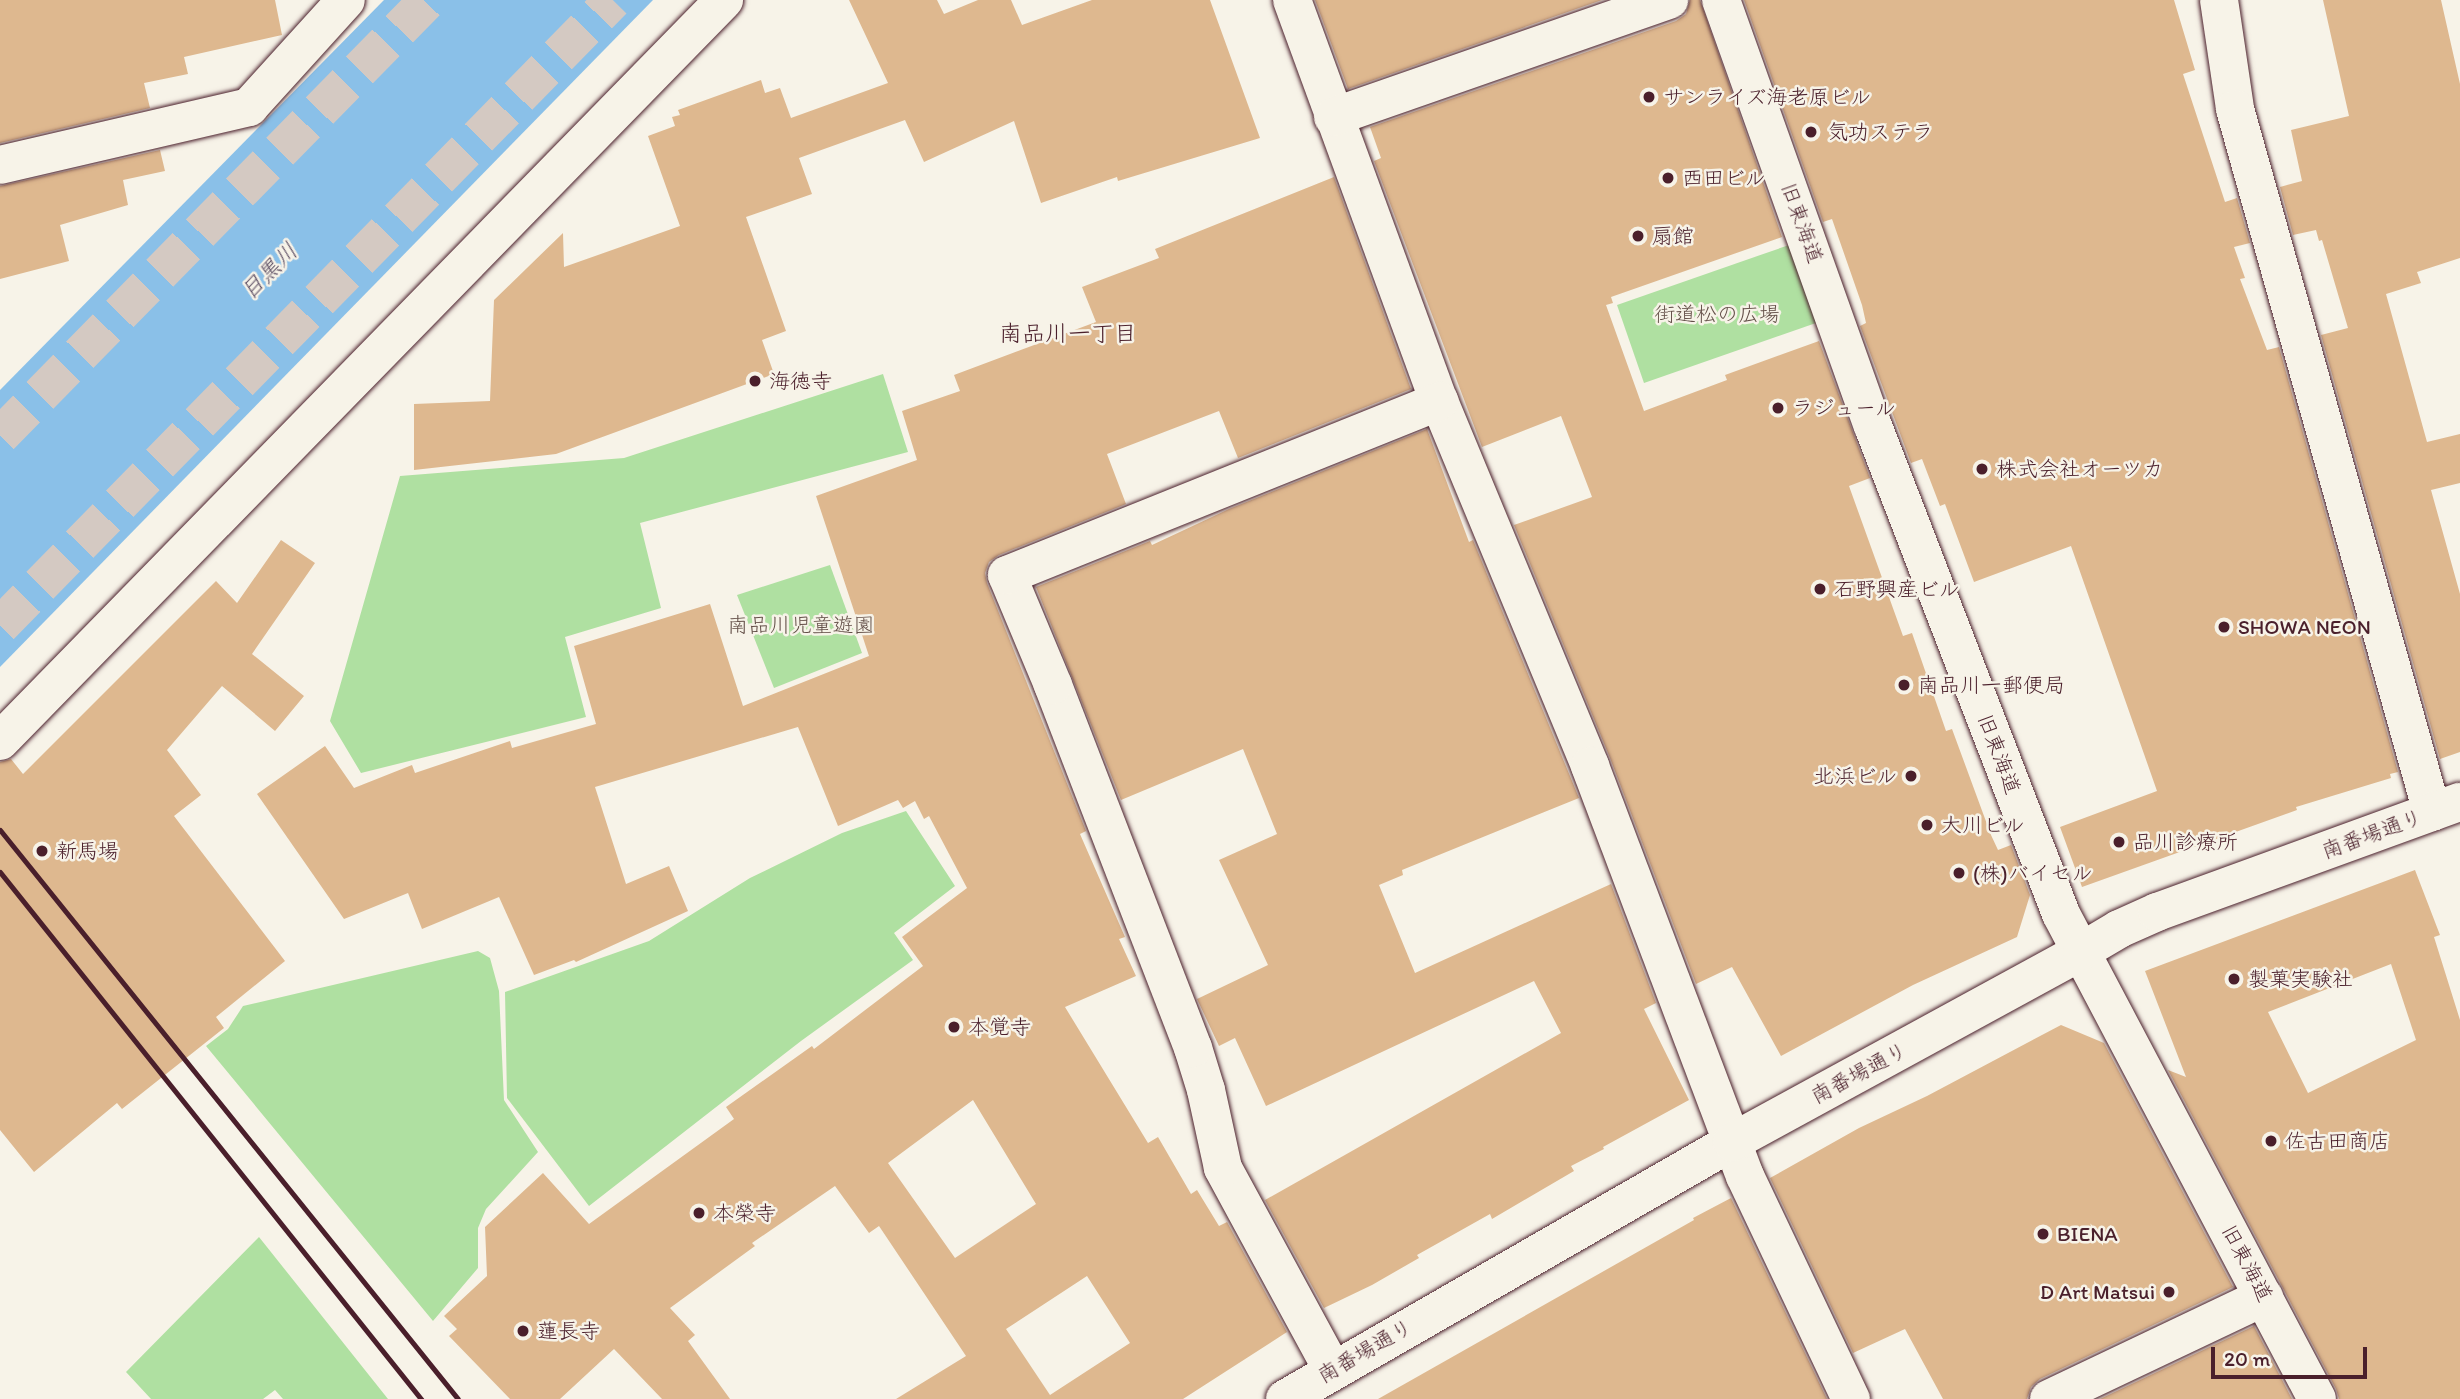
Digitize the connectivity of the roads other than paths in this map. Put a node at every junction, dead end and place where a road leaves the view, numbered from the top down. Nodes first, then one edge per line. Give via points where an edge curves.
1 (346, 0) edge
2 (724, 0) edge
3 (1292, 0) edge
4 (1669, 0) edge
5 (1721, 0) edge
6 (2219, 0) edge
7 (1333, 117) junction
8 (0, 165) edge
9 (1439, 401) junction
10 (0, 741) edge
11 (2446, 807) edge
12 (2082, 951) junction
13 (1731, 1142) junction
14 (2264, 1297) junction
15 (1332, 1369) junction
16 (1285, 1399) edge
17 (1851, 1399) edge
18 (2049, 1399) edge
19 (2318, 1399) edge

1 - 8 street via 249,107
2 - 10 street
3 - 7 street
4 - 7 street
5 - 12 street, 旧東海道 via 1878,439 2052,893
6 - 11 street via 2235,109
7 - 9 street
9 - 13 street via 1590,766
9 - 15 street via 1007,575 1192,1048 1223,1168
11 - 12 street, 南番場通り via 2157,912
12 - 13 street, 南番場通り
12 - 14 street, 旧東海道
13 - 15 street, 南番場通り
13 - 17 street
14 - 18 street
14 - 19 street, 旧東海道
15 - 16 street, 南番場通り

